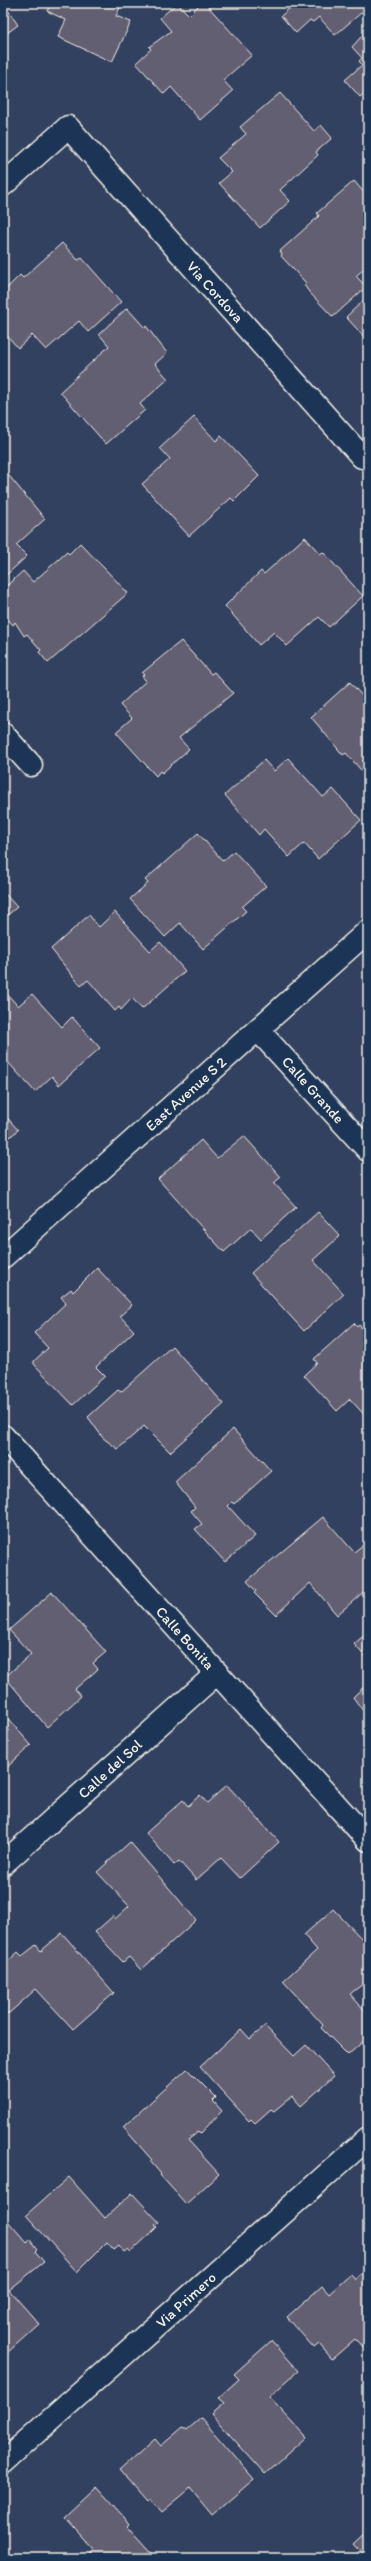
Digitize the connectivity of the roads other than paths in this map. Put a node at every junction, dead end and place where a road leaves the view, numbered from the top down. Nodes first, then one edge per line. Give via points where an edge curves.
1 (3, 185) edge
2 (362, 457) dead end
3 (3, 734) edge
4 (31, 765) dead end
5 (368, 931) edge
6 (258, 1030) junction
7 (368, 1150) edge
8 (3, 1257) edge
9 (3, 1436) edge
10 (217, 1673) junction
11 (368, 1840) edge
12 (3, 1864) edge
13 (368, 2138) edge
14 (3, 2462) edge

1 - 2 street, Via Cordova via 68,127
3 - 4 street
5 - 6 street, East Avenue S 2
6 - 7 street, Calle Grande
6 - 8 street, East Avenue S 2
9 - 10 street, Calle Bonita
10 - 11 street, Calle Bonita
10 - 12 street, Calle del Sol
13 - 14 street, Via Primero

